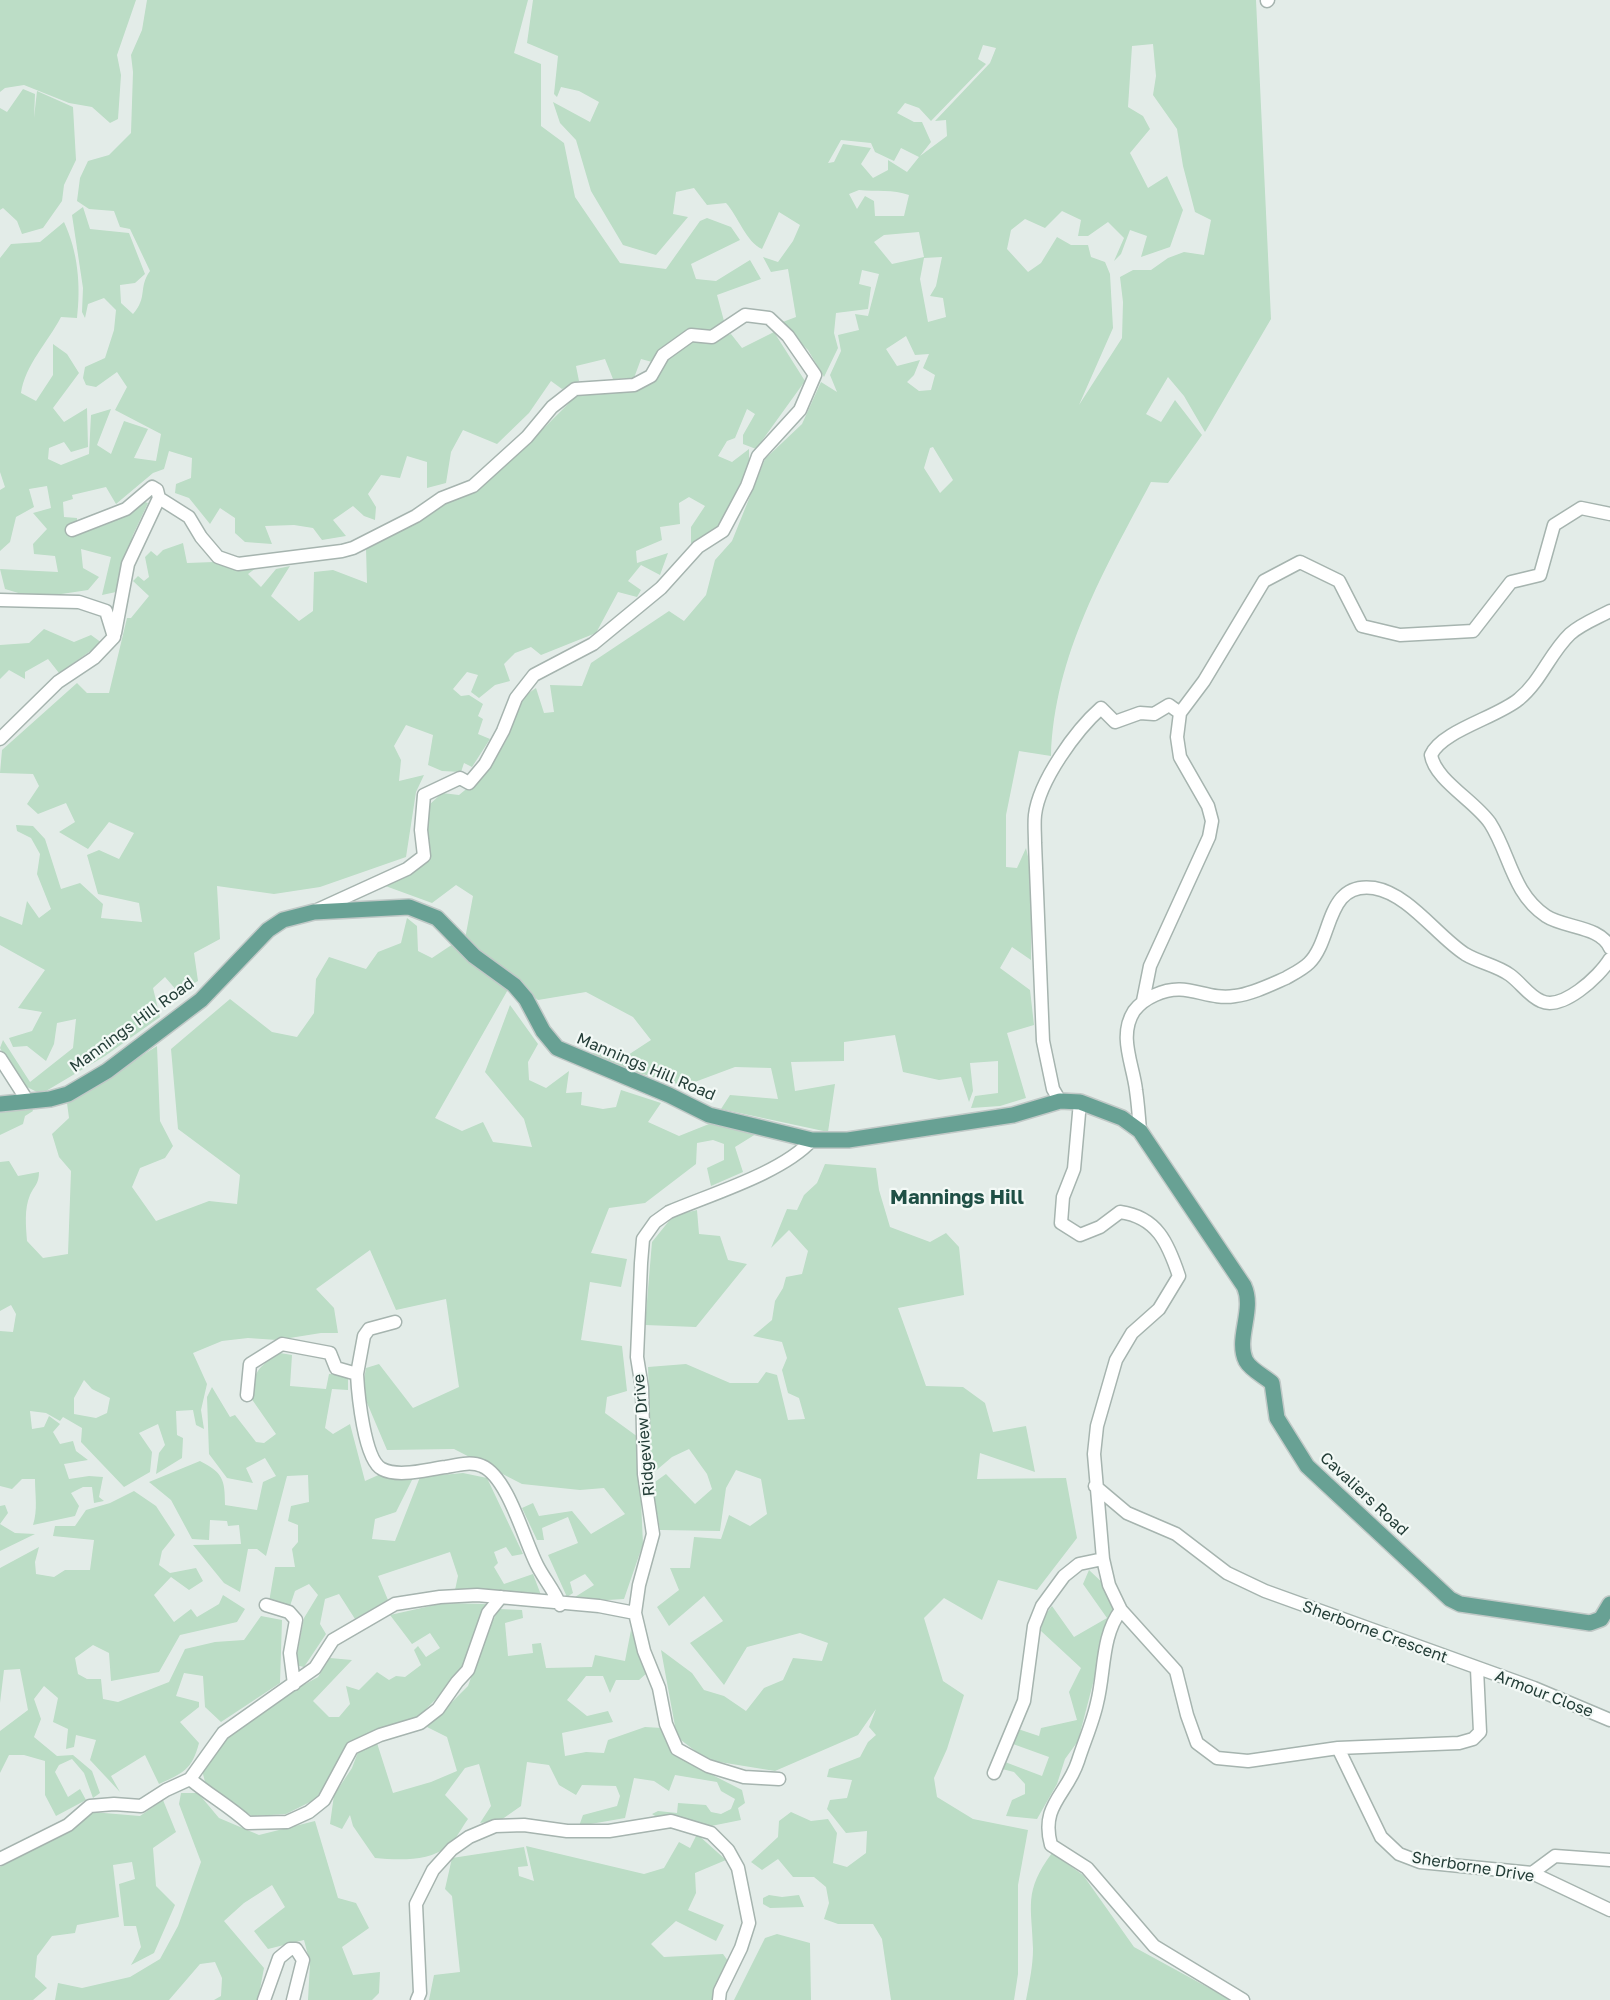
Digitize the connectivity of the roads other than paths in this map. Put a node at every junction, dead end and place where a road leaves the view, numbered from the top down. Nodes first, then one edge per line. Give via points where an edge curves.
1 (159, 498) junction
2 (1610, 514) edge
3 (72, 530) dead end
4 (0, 600) edge
5 (1610, 610) edge
6 (114, 637) junction
7 (1180, 713) junction
8 (0, 739) edge
9 (314, 912) junction
10 (1610, 948) edge
11 (1610, 959) edge
12 (1143, 1001) junction
13 (0, 1058) edge
14 (27, 1100) junction
15 (1060, 1101) junction
16 (1080, 1102) junction
17 (0, 1104) edge
18 (1140, 1131) junction
19 (812, 1140) junction
20 (395, 1322) dead end
21 (357, 1374) junction
22 (247, 1395) dead end
23 (1095, 1486) junction
24 (1103, 1559) junction
25 (501, 1597) junction
26 (1610, 1604) edge
27 (266, 1605) dead end
28 (560, 1605) junction
29 (1121, 1610) junction
30 (635, 1613) junction
31 (1477, 1669) junction
32 (294, 1684) junction
33 (1610, 1720) edge
34 (1338, 1748) junction
35 (994, 1773) dead end
36 (190, 1779) junction
37 (780, 1779) dead end
38 (0, 1859) edge
39 (1610, 1860) edge
40 (1532, 1873) junction
41 (1610, 1910) edge
42 (264, 2000) edge
43 (293, 2000) edge
44 (417, 2000) edge
45 (719, 2000) edge
46 (1243, 2000) edge

1 - 3 street via 152,487 126,509
1 - 6 street via 128,564
1 - 9 street via 189,517 218,557 238,564 342,551 416,516 442,498 473,486 575,388 633,385 651,376 663,355 691,335 712,337 745,315 769,318 788,336 815,375 800,410 758,456 723,531 698,547 662,588 593,644 534,675 516,698 503,731 469,783 460,778 424,795 424,856 407,869
2 - 7 street via 1581,508 1554,525 1540,575 1511,582 1473,631 1400,635 1362,626 1339,581 1300,562 1263,581 1204,681
4 - 6 street via 79,602 106,611
5 - 10 street via 1570,634 1519,699 1441,742 1431,755 1438,770 1489,822 1513,877 1536,907 1559,922 1600,937
6 - 8 street via 94,658 58,682
7 - 12 street via 1180,757 1208,806 1212,821 1209,837 1150,966
7 - 15 street via 1169,705 1154,714 1140,712 1115,722 1101,708 1075,734 1042,792 1035,814 1043,1041 1053,1089
9 - 14 main road, Mannings Hill Road via 283,920 268,930 201,1000 107,1071 68,1094
9 - 19 main road, Mannings Hill Road via 418,909 437,918 474,956 514,985 557,1048 710,1114
11 - 12 street via 1569,999 1549,1004 1538,1000 1496,966 1464,953 1389,893 1373,888 1352,891 1341,898 1310,963 1291,975 1234,997 1190,988 1167,989
12 - 18 street via 1127,1026 1126,1041
13 - 14 street
14 - 17 main road, Mannings Hill Road
15 - 16 main road, Mannings Hill Road
15 - 19 main road, Mannings Hill Road via 1013,1115 848,1140
16 - 18 main road, Mannings Hill Road via 1122,1118
16 - 23 street via 1074,1169 1063,1197 1061,1223 1080,1235 1100,1227 1120,1212 1138,1215 1159,1233 1179,1276 1159,1309 1132,1333 1116,1360 1097,1426
18 - 26 main road, Cavaliers Road via 1249,1296 1243,1350 1247,1363 1272,1383 1277,1418 1307,1466 1460,1604 1590,1623 1600,1619
19 - 30 street, Ridgeview Drive via 803,1151 783,1163 669,1212 655,1222 643,1239 637,1357 642,1388 644,1474 654,1534
20 - 21 street via 369,1329 364,1336
21 - 22 street via 336,1368 330,1353 282,1344 250,1364
21 - 28 street via 360,1407 374,1463 383,1470 400,1472 483,1466 505,1491 538,1568
23 - 24 street
23 - 31 street, Sherborne Crescent via 1127,1513 1176,1534 1236,1578
24 - 29 street
24 - 35 street via 1079,1564 1042,1606 1034,1626 1024,1701
25 - 28 street
25 - 32 street via 440,1597 395,1604 333,1640 315,1668
25 - 36 street via 488,1613 468,1670 438,1709 420,1723 352,1748 324,1800 309,1812 287,1822 248,1823
27 - 32 street via 289,1612 296,1620 290,1653
28 - 30 street via 599,1606
29 - 34 street via 1176,1671 1197,1743 1217,1758 1248,1761
29 - 46 street via 1109,1634 1097,1705 1077,1765 1047,1818 1051,1845 1087,1868 1154,1946
30 - 37 street, Ridgeview Drive via 666,1724 677,1749 708,1766 744,1777
31 - 33 street, Armour Close
31 - 34 street via 1482,1722 1473,1739 1459,1743
32 - 36 street via 223,1733
34 - 40 street, Sherborne Drive via 1381,1837 1399,1854 1420,1862
36 - 38 street via 141,1806 90,1806 68,1825
39 - 40 street via 1555,1856
40 - 41 street, Sherborne Drive
42 - 43 street via 279,1958 296,1949 303,1960
44 - 45 street via 420,1993 416,1904 433,1870 469,1837 495,1826 609,1831 671,1821 699,1827 721,1842 738,1868 746,1900 747,1933

